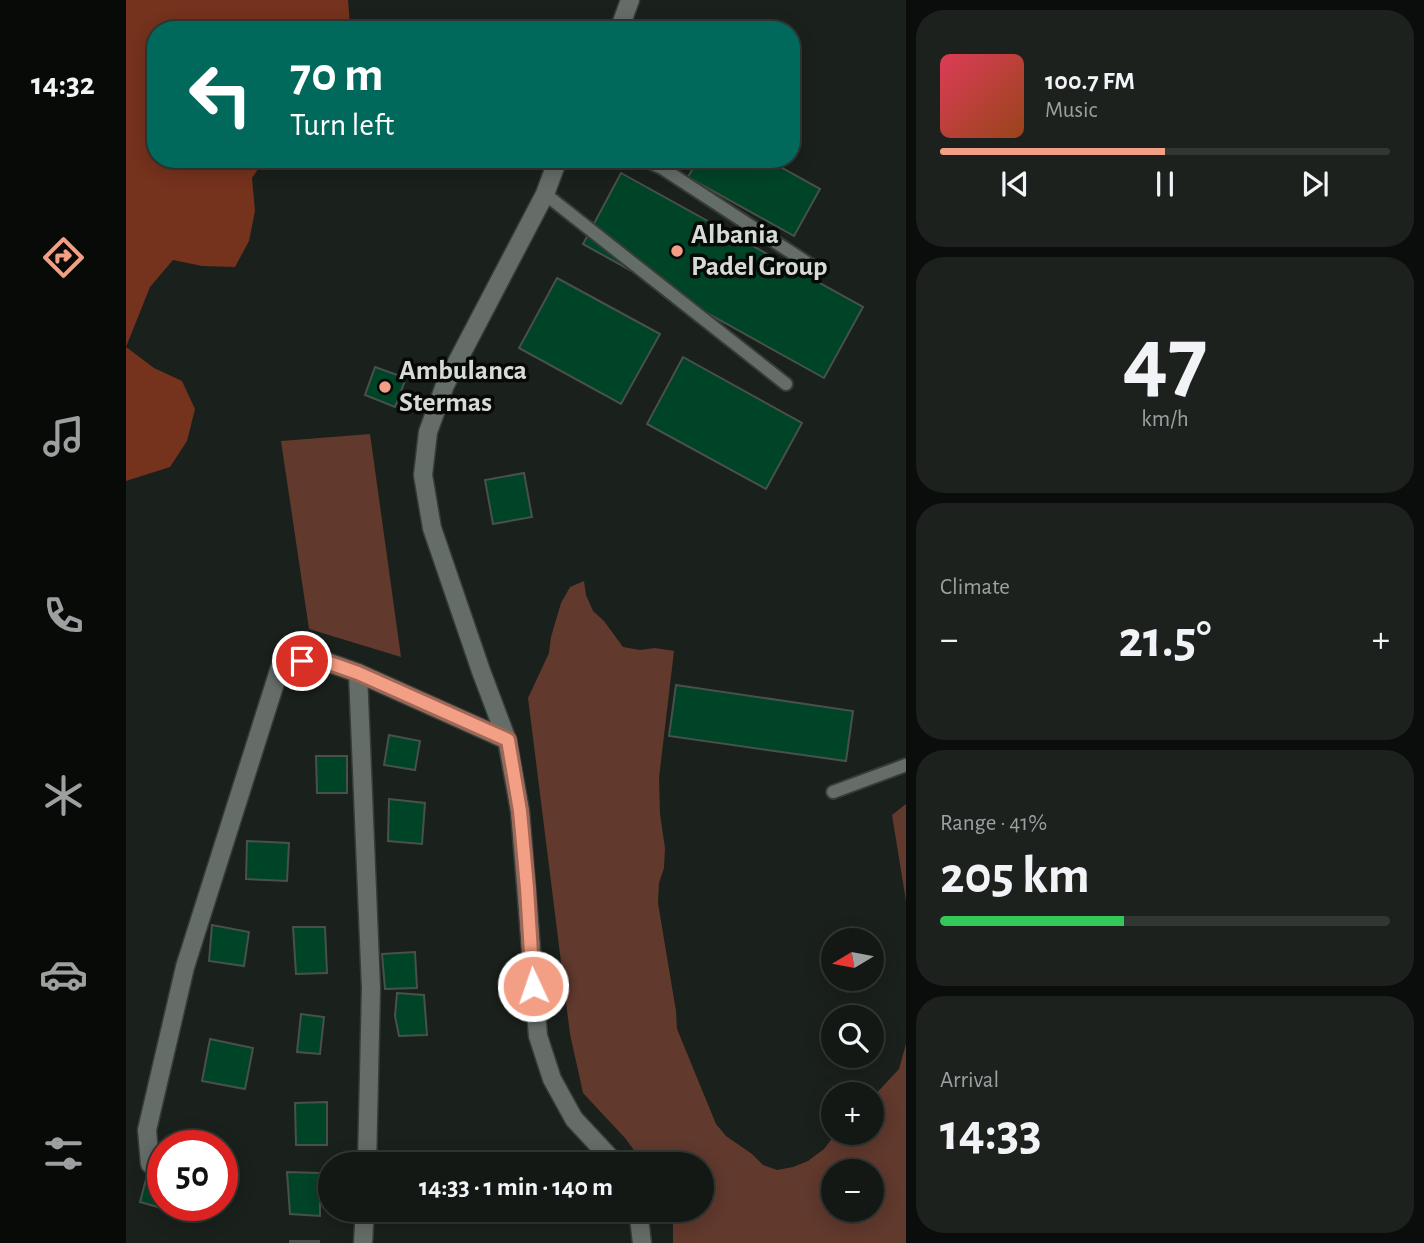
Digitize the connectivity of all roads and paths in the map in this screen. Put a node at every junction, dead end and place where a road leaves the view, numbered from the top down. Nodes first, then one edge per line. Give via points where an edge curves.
1 (631, 0) edge
2 (623, 21) edge
3 (555, 168) edge
4 (662, 168) edge
5 (545, 194) junction
6 (812, 266) dead end
7 (786, 384) dead end
8 (358, 673) junction
9 (508, 740) junction
10 (906, 765) edge
11 (833, 792) dead end
12 (147, 1130) edge
13 (367, 1152) edge
14 (605, 1152) edge
15 (364, 1222) edge
16 (640, 1222) edge
17 (363, 1243) edge
18 (642, 1243) edge

1 - 2 street
3 - 5 street
4 - 6 lane
5 - 7 lane
5 - 9 street via 445,385 428,432 423,475 432,528
8 - 9 street
8 - 12 street via 321,660 282,661 185,967
8 - 13 street via 371,988
9 - 14 street via 520,811 538,1037 552,1079 574,1119
10 - 11 lane
15 - 17 street
16 - 18 street

